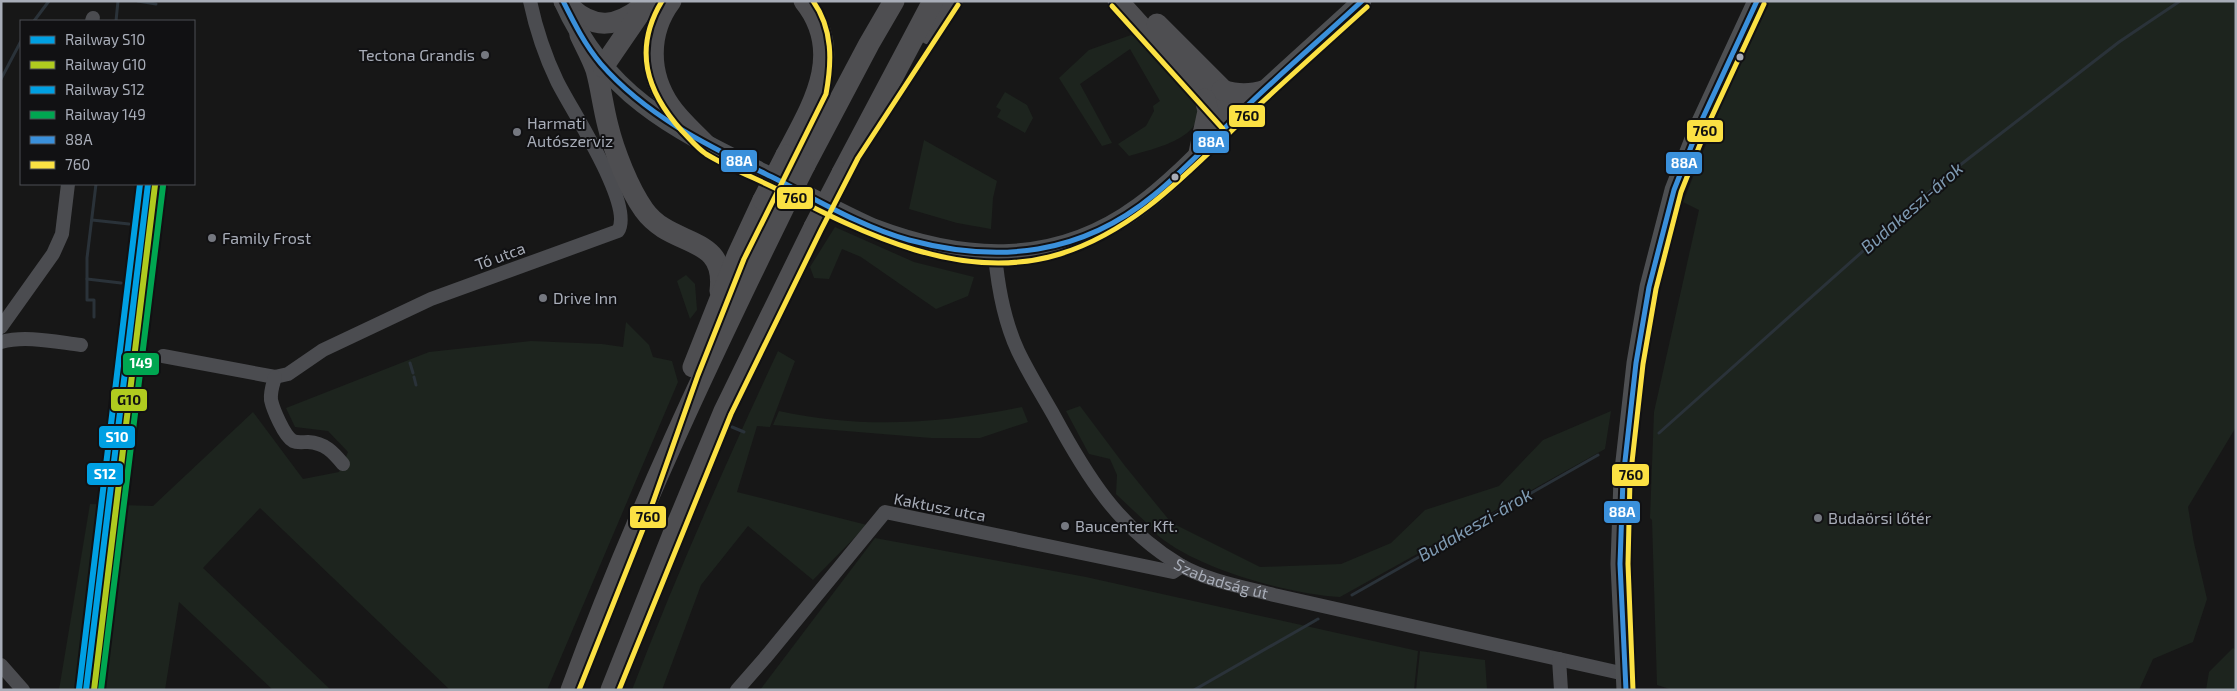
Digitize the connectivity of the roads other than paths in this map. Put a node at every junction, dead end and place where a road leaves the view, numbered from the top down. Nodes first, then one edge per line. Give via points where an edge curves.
1 (530, 1) edge
2 (563, 1) edge
3 (671, 1) edge
4 (804, 1) edge
5 (894, 1) edge
6 (933, 1) edge
7 (952, 1) edge
8 (1118, 1) edge
9 (1136, 1) edge
10 (1362, 1) edge
11 (1757, 1) edge
12 (648, 2) edge
13 (580, 35) junction
14 (603, 67) junction
15 (1266, 90) junction
16 (1213, 94) junction
17 (1236, 117) junction
18 (707, 146) junction
19 (1199, 153) junction
20 (847, 163) junction
21 (68, 185) edge
22 (995, 255) junction
23 (719, 301) junction
24 (1, 327) edge
25 (1, 342) edge
26 (81, 345) dead end
27 (163, 356) dead end
28 (275, 377) junction
29 (690, 393) junction
30 (343, 464) dead end
31 (1182, 566) junction
32 (1559, 659) junction
33 (1, 665) edge
34 (1626, 682) edge
35 (24, 690) edge
36 (571, 690) edge
37 (611, 690) edge
38 (737, 690) edge
39 (1561, 690) edge

1 - 28 street, Tó utca via 537,32 558,82 616,195 621,216 619,230 430,299 323,350 288,374
2 - 12 highway via 579,16 605,23 622,21
2 - 13 main road
3 - 18 highway via 654,40 656,80 670,106
4 - 23 highway, bridge via 818,24 822,39 824,63 818,91 763,200
5 - 29 highway, bridge via 805,165
6 - 20 highway
7 - 20 highway
8 - 16 highway
9 - 16 highway
10 - 15 main road
11 - 34 main road, Szabadság út via 1711,98 1674,190 1649,287 1622,479 1620,564
12 - 14 highway
13 - 14 main road
13 - 23 highway via 596,70 608,128 638,200 664,229 702,247 716,258 722,278
14 - 18 main road via 651,112
15 - 16 highway
15 - 17 main road
16 - 17 highway
16 - 19 highway
17 - 19 main road
18 - 22 main road via 861,223 906,241 933,248
19 - 22 main road via 1138,207 1085,237 1040,250
20 - 37 highway, bridge via 728,404
21 - 24 street via 62,234 53,254
22 - 31 street, Szabadság út via 1002,304 1018,350 1081,466 1137,533
23 - 29 highway
25 - 26 street
27 - 28 street
28 - 30 street via 272,405 289,438 321,444
29 - 36 highway
31 - 32 street, Szabadság út via 1274,596
31 - 38 street, Kaktusz utca via 1173,572 886,512
32 - 34 street, Szabadság út
32 - 39 street
33 - 35 street

